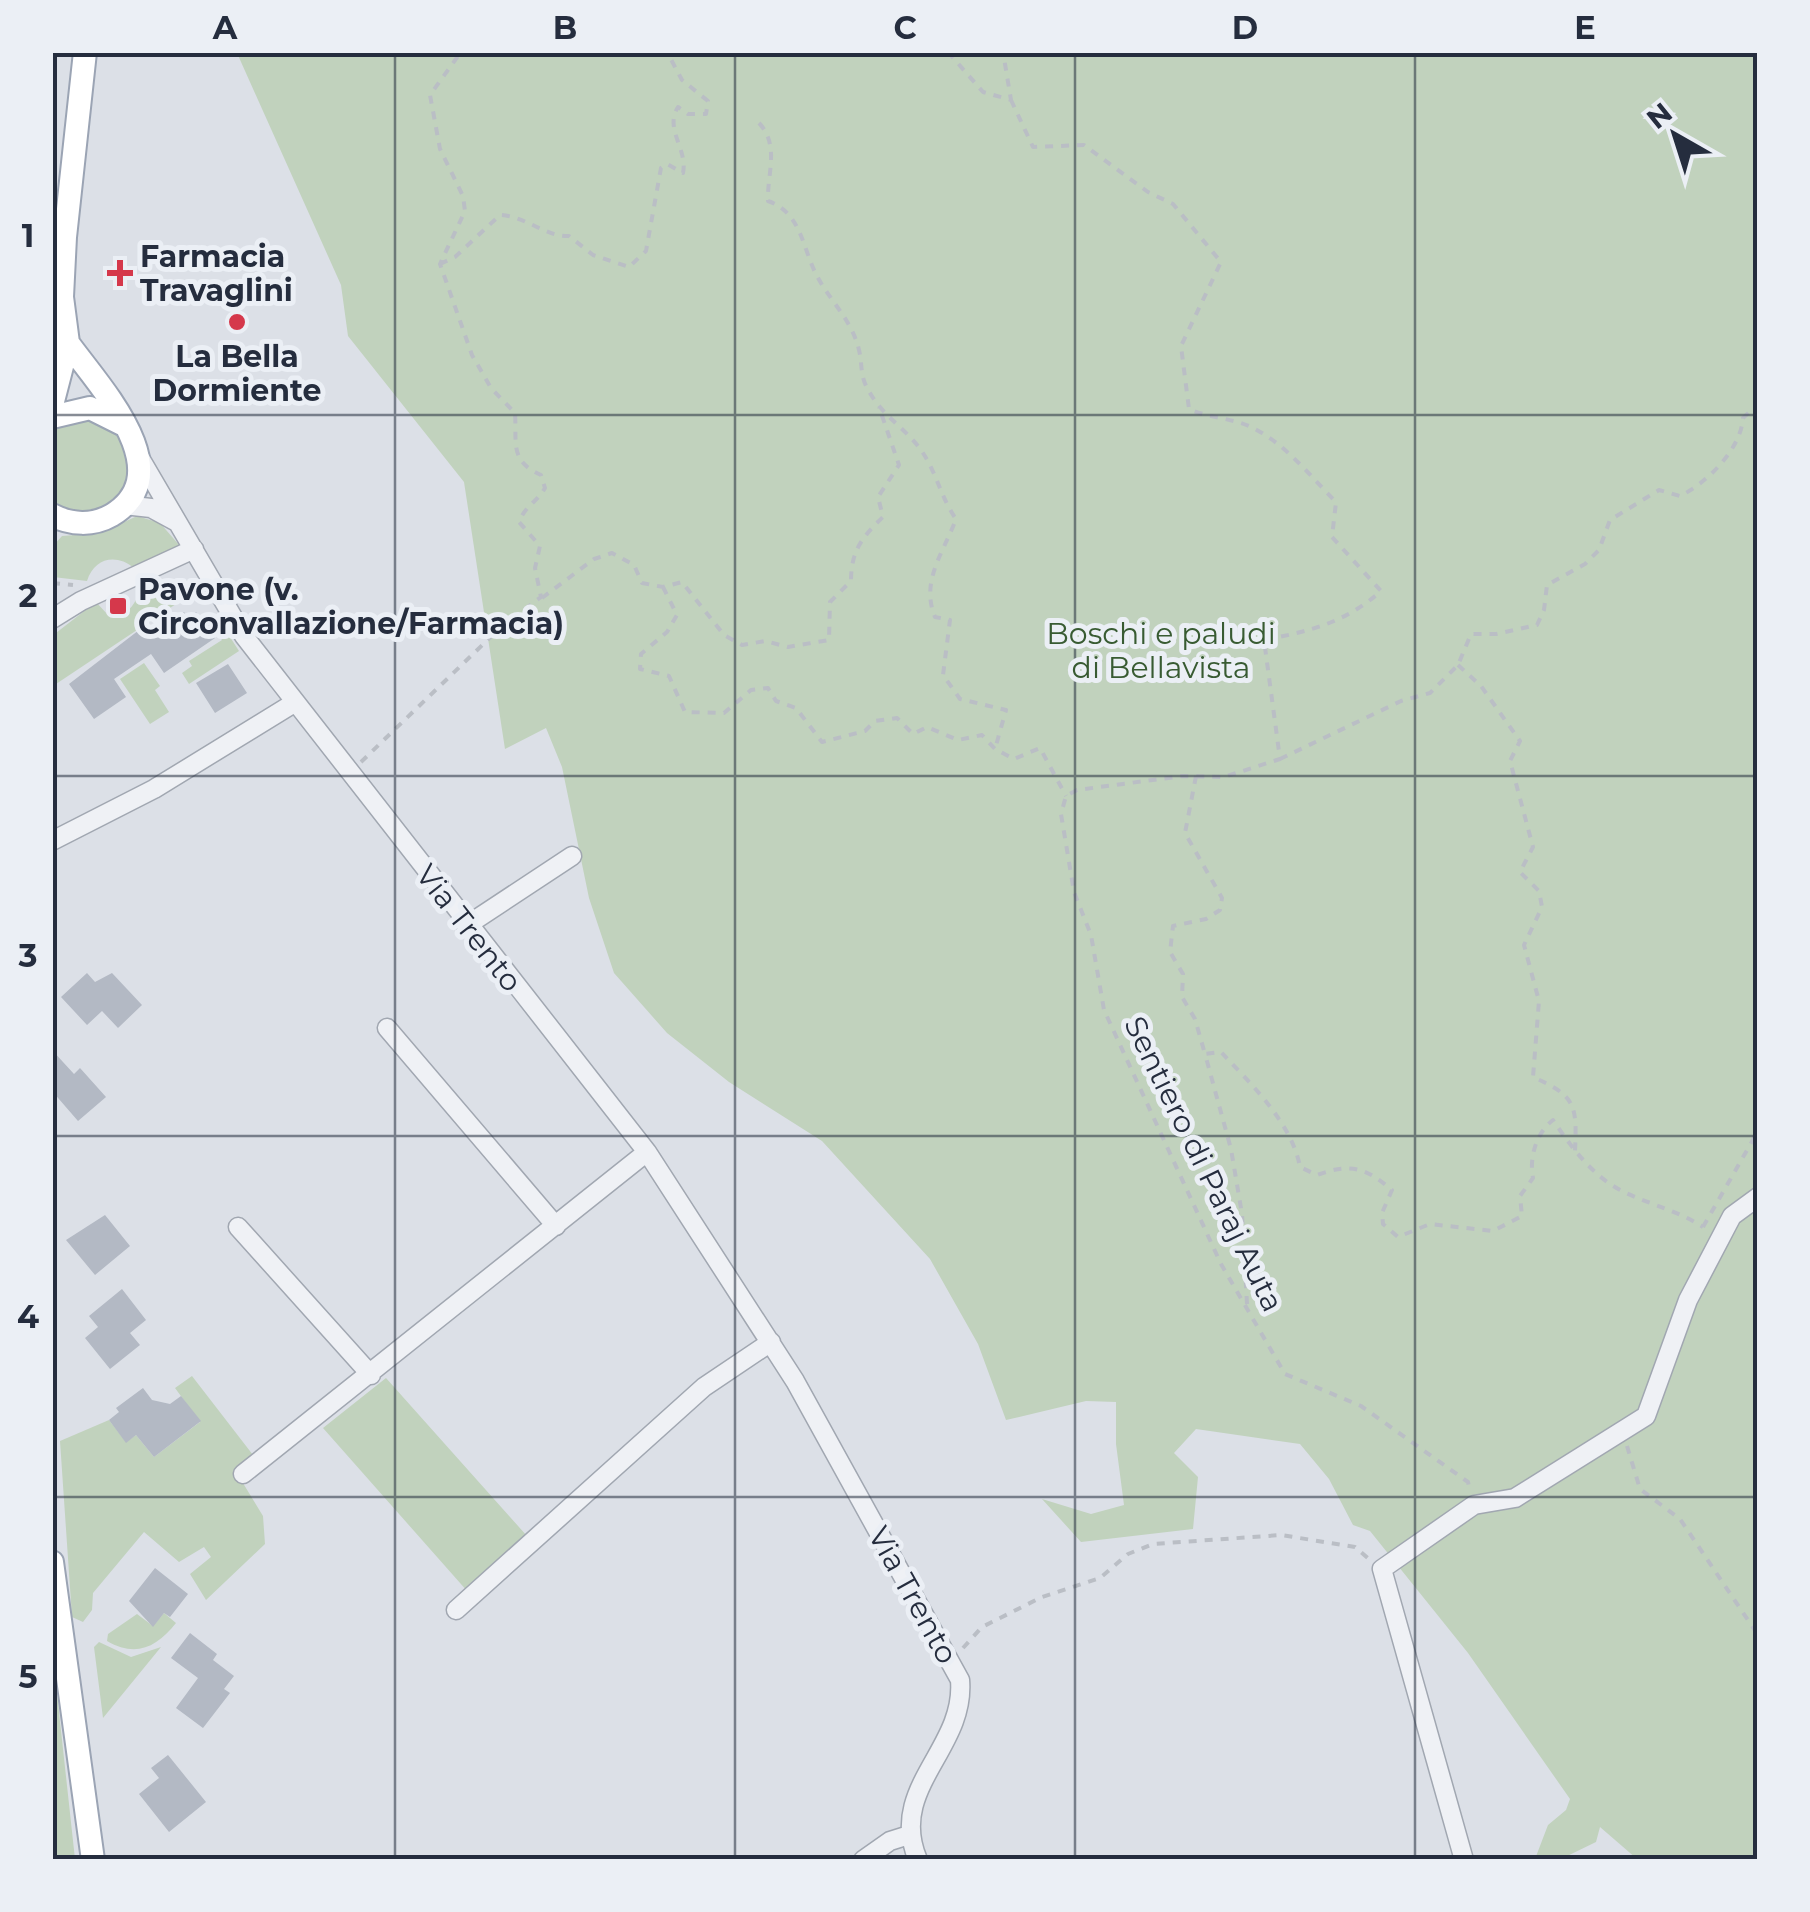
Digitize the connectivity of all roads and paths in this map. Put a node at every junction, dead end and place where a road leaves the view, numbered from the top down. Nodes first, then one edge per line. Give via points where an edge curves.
1 (85, 52) edge
2 (461, 52) edge
3 (666, 52) edge
4 (948, 52) edge
5 (1003, 52) edge
6 (1010, 100) junction
7 (758, 123) dead end
8 (440, 264) junction
9 (68, 343) junction
10 (879, 404) junction
11 (1758, 404) edge
12 (52, 405) edge
13 (52, 416) edge
14 (128, 430) junction
15 (140, 458) junction
16 (124, 506) junction
17 (59, 523) edge
18 (178, 523) junction
19 (194, 549) junction
20 (664, 588) junction
21 (538, 600) junction
22 (52, 619) edge
23 (1458, 665) junction
24 (294, 703) junction
25 (995, 749) junction
26 (1280, 759) junction
27 (349, 772) junction
28 (1196, 776) junction
29 (1066, 796) junction
30 (52, 841) edge
31 (572, 856) dead end
32 (466, 926) junction
33 (387, 1028) dead end
34 (1205, 1054) junction
35 (1575, 1151) junction
36 (647, 1152) junction
37 (1758, 1197) edge
38 (556, 1226) junction
39 (1704, 1226) dead end
40 (238, 1228) dead end
41 (1246, 1306) junction
42 (772, 1342) junction
43 (370, 1375) junction
44 (1621, 1432) junction
45 (243, 1474) dead end
46 (1474, 1505) junction
47 (52, 1562) edge
48 (1382, 1569) junction
49 (456, 1610) dead end
50 (1758, 1634) edge
51 (948, 1658) junction
52 (910, 1835) junction
53 (93, 1860) edge
54 (863, 1860) edge
55 (918, 1860) edge
56 (1464, 1860) edge

1 - 9 main road via 65,237
2 - 8 path via 430,94 440,149 465,211
3 - 8 path via 682,80 708,101 706,114 678,107 674,112 672,124 686,157 683,173 668,164 661,168 646,251 629,267 593,255 569,236 500,215
4 - 6 path via 983,92
5 - 6 path
6 - 26 path via 1032,147 1084,144 1173,204 1221,262 1181,346 1190,409 1272,438 1336,502 1332,536 1380,591 1358,612 1320,629 1264,640
7 - 10 path via 768,133 773,157 766,172 768,202 784,207 796,225 817,276 838,303 860,352 858,366
8 - 21 path via 472,354 490,388 515,413 515,455 542,475 545,488 519,522 540,546
9 - 12 main road
9 - 14 main road
10 - 20 path via 899,465 878,496 883,518 851,558 851,581 830,602 829,640 742,645 724,636 682,582
10 - 25 path via 937,473 956,519 934,562 928,601 935,617 950,620 943,676 960,698 1006,710
11 - 23 path via 1742,418 1742,434 1706,483 1680,496 1659,490 1610,520 1599,550 1546,586 1536,625 1471,634
13 - 14 main road via 90,408
14 - 15 main road
15 - 16 main road via 137,484
15 - 18 street, Via Trento
16 - 17 main road via 100,520
16 - 18 street via 151,508
18 - 19 street, Via Trento
19 - 22 street
19 - 24 street, Via Trento via 244,636
20 - 21 path via 642,583 634,565 612,553
20 - 25 path via 677,615 641,654 640,669 669,676 684,712 724,712 751,690 768,688 776,701 796,708 822,742 898,718 913,734 927,727 958,740 982,735
21 - 27 path
23 - 26 path via 1430,693
23 - 35 path via 1520,741 1510,762 1533,847 1520,872 1539,891 1542,907 1524,944 1538,1001 1533,1077 1570,1098
24 - 27 street, Via Trento
24 - 30 street via 154,790
25 - 29 path via 1014,759 1040,748
26 - 28 path via 1224,777
27 - 32 street, Via Trento
28 - 29 path
28 - 34 path via 1185,833 1222,898 1220,910 1206,919 1173,926 1170,952 1183,974 1182,996
29 - 41 path, Sentiero di Paraj Auta via 1061,814 1074,892 1091,935 1104,1010
31 - 32 street
32 - 36 street, Via Trento
33 - 38 street
34 - 35 path via 1221,1052 1236,1068 1286,1130 1300,1167 1317,1175 1342,1166 1369,1169 1392,1190 1383,1224 1398,1237 1430,1224 1493,1231 1522,1216 1520,1196 1533,1178 1529,1159 1553,1120
34 - 41 path via 1242,1214
35 - 39 path via 1621,1191
36 - 38 street
36 - 42 street, Via Trento
37 - 44 street via 1732,1216 1704,1270 1646,1416
38 - 43 street
40 - 43 street
41 - 46 path, Sentiero di Paraj Auta via 1285,1374 1361,1406 1468,1482
42 - 49 street via 704,1387
42 - 51 street, Via Trento
43 - 45 street
44 - 46 street via 1515,1498
44 - 50 path via 1640,1489 1680,1519
46 - 48 street
47 - 53 main road
48 - 51 path via 1355,1548 1281,1535 1153,1544 1128,1554 1100,1578 982,1627
48 - 56 street
51 - 52 street, Via Trento via 960,1680 962,1707 923,1779
52 - 54 street
52 - 55 street, Via Trento

